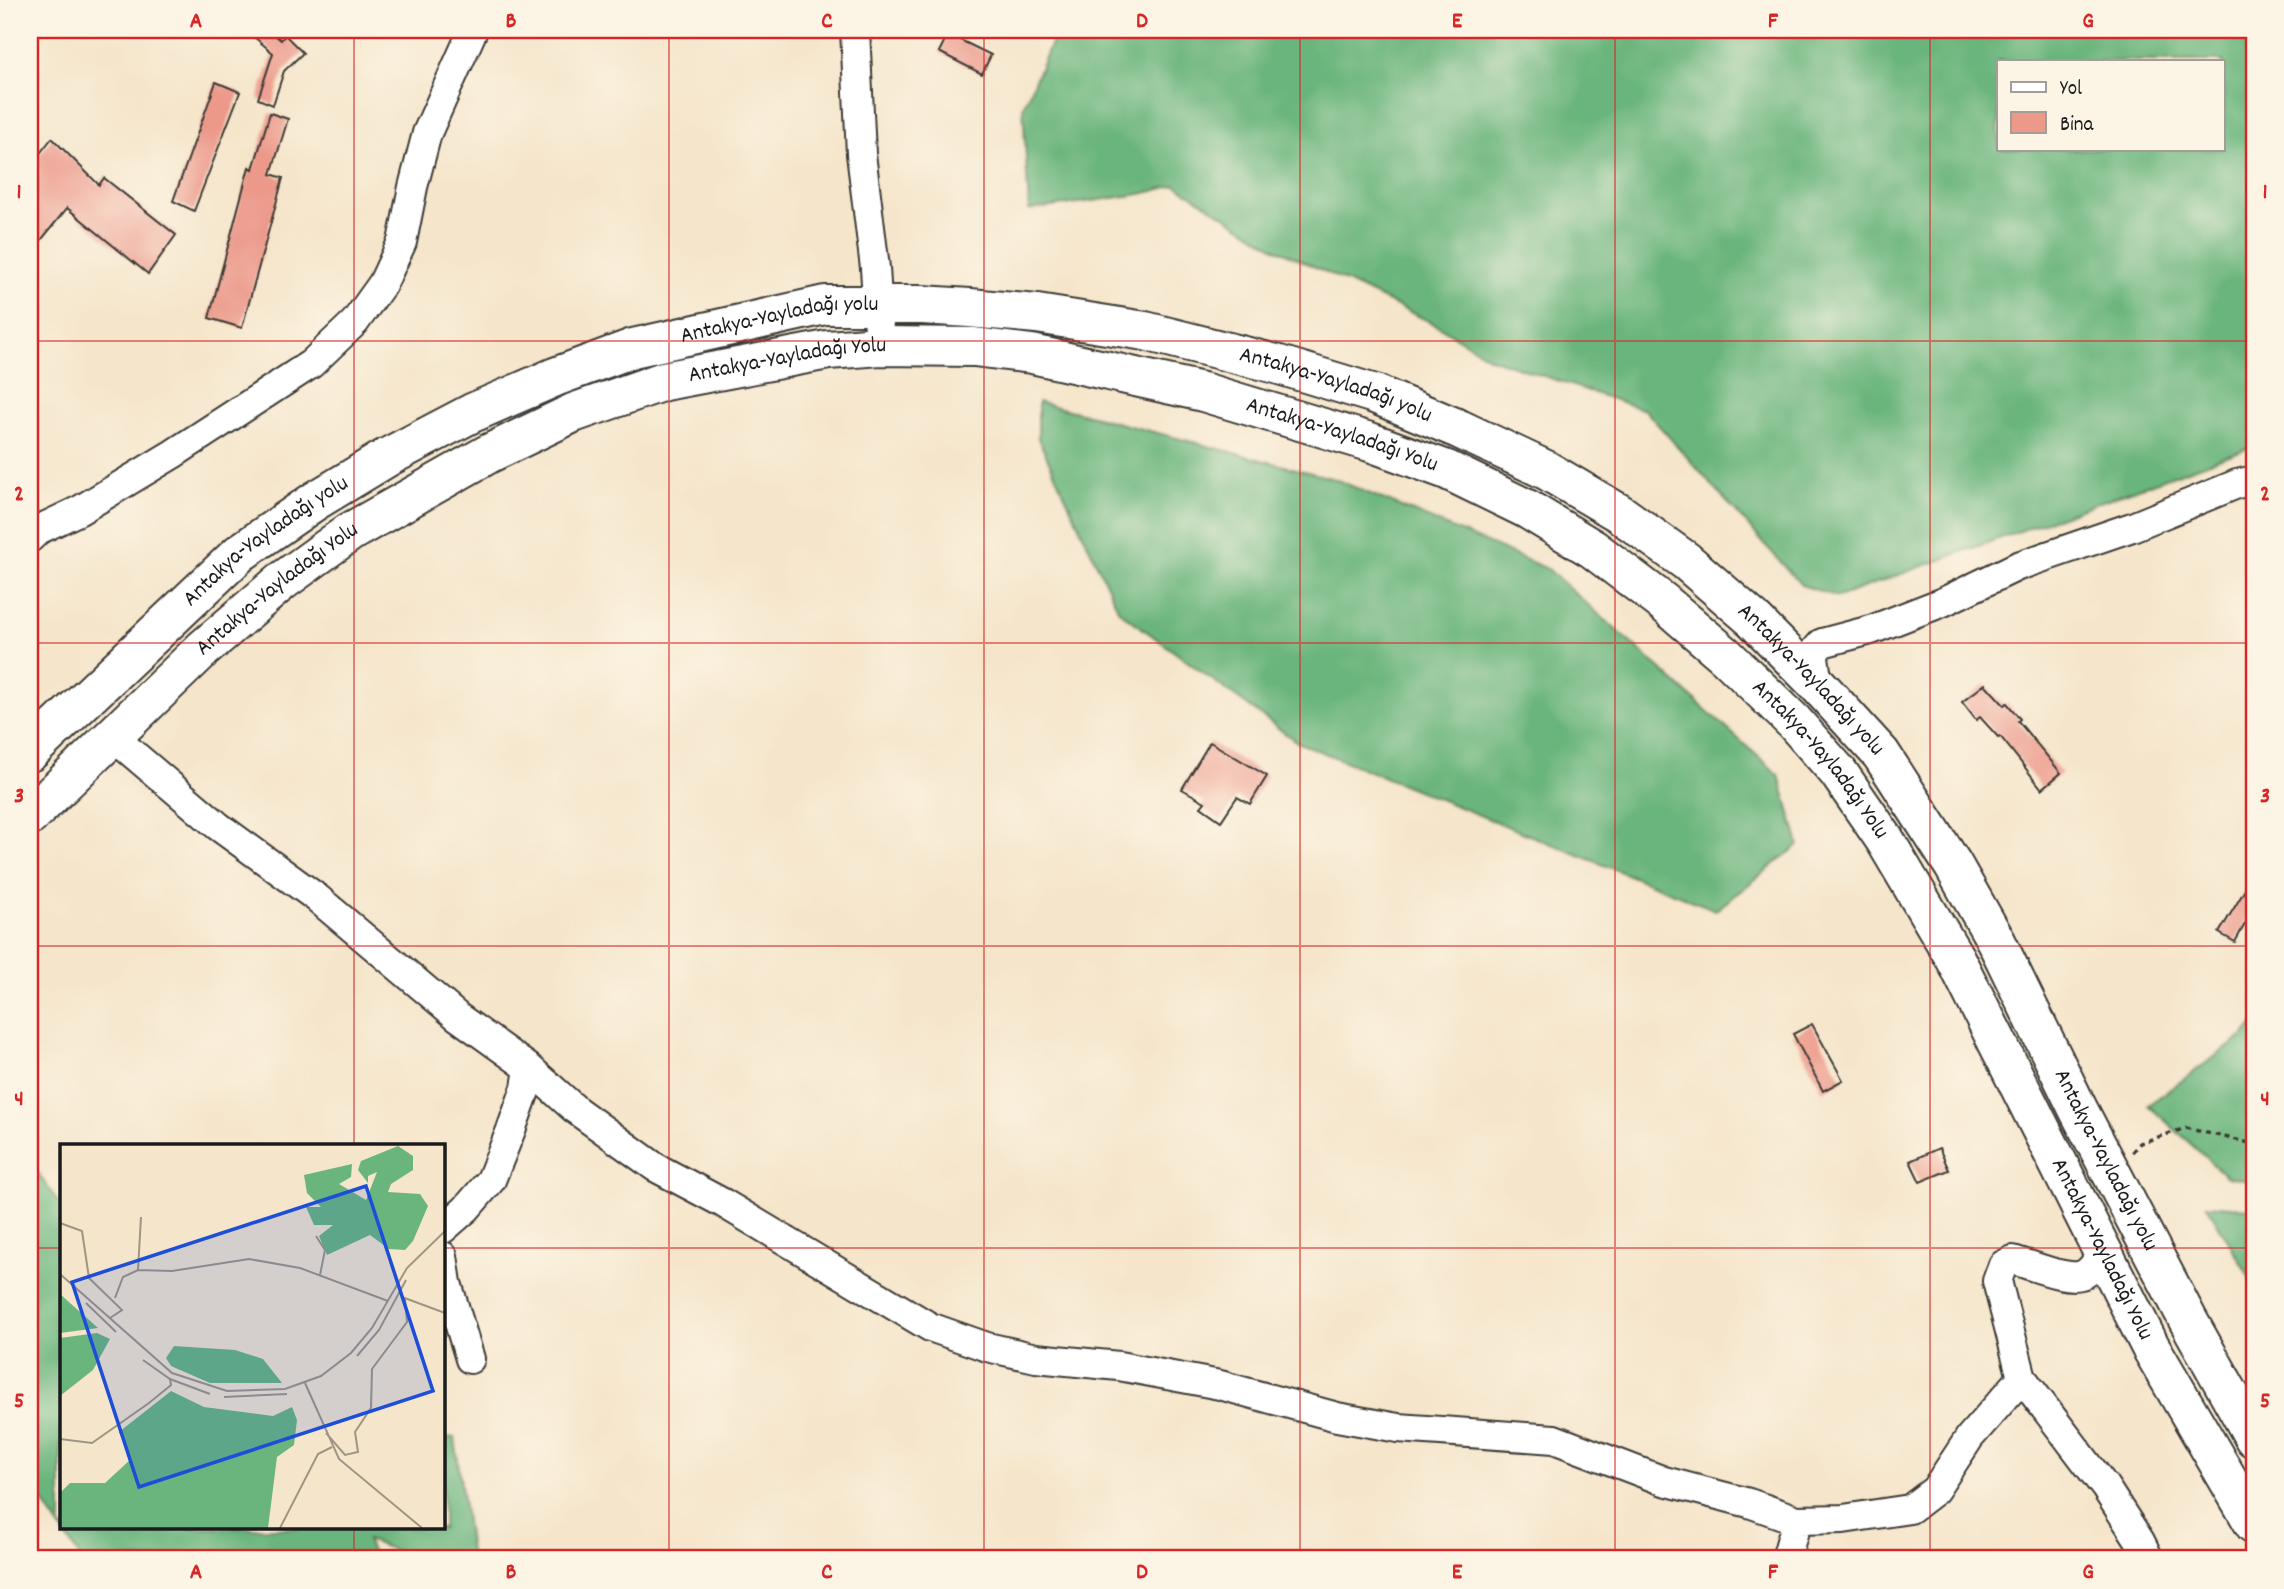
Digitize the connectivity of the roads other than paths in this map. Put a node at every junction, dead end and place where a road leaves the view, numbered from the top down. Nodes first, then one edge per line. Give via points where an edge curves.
1 (473, 30) edge
2 (855, 30) edge
3 (876, 304) junction
4 (880, 346) junction
5 (2254, 480) edge
6 (30, 538) edge
7 (1818, 685) junction
8 (112, 736) junction
9 (30, 752) edge
10 (30, 816) edge
11 (529, 1068) junction
12 (444, 1228) edge
13 (2102, 1252) junction
14 (444, 1263) edge
15 (470, 1359) dead end
16 (2022, 1378) junction
17 (2254, 1438) edge
18 (1797, 1520) junction
19 (2254, 1524) edge
20 (1786, 1559) edge
21 (2149, 1559) edge

1 - 6 street via 427,133 402,242 383,283 355,322 311,364 173,454
2 - 3 street
3 - 4 street
3 - 7 highway, Antakya-Yayladağı yolu via 1037,314 1145,331 1375,394 1546,470 1619,513 1686,561 1754,620
3 - 9 highway, Antakya-Yayladağı yolu via 825,305 633,348 472,413 386,458 240,553
4 - 8 highway, Antakya-Yayladağı Yolu via 663,381 573,413 490,453 350,532 281,582
4 - 13 highway, Antakya-Yayladağı Yolu via 974,347 1032,354 1274,412 1447,470 1527,509 1603,557 1726,656 1838,772 1885,840 1956,960
5 - 7 street via 2018,566 1871,630 1822,643 1814,657
7 - 17 highway, Antakya-Yayladağı yolu via 1881,754 1953,865 2188,1320
8 - 10 highway, Antakya-Yayladağı Yolu
8 - 11 street via 458,1017
11 - 12 street via 526,1088 491,1180
11 - 18 street via 576,1110 655,1167 930,1327 1037,1358 1119,1366 1220,1385 1337,1417 1398,1428 1554,1439 1664,1481
13 - 16 street via 2083,1275 2013,1260 2003,1265 1997,1281
13 - 19 highway, Antakya-Yayladağı Yolu via 2162,1367
14 - 15 street
16 - 18 street via 1970,1437 1935,1490 1910,1508 1843,1519
16 - 21 street via 2105,1487
18 - 20 street

